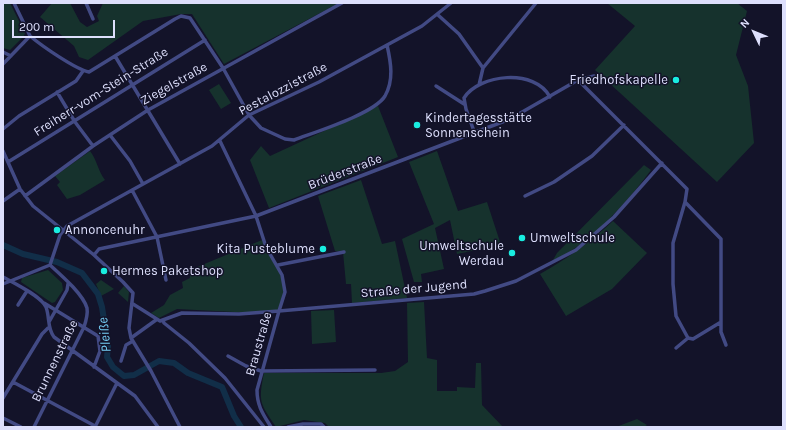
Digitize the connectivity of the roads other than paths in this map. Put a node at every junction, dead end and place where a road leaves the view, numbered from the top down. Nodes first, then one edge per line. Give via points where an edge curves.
1 (14, 3) edge
2 (86, 3) edge
3 (342, 3) edge
4 (451, 3) edge
5 (536, 3) edge
6 (438, 15) junction
7 (93, 19) dead end
8 (30, 36) junction
9 (205, 40) junction
10 (387, 46) junction
11 (3, 52) edge
12 (11, 56) junction
13 (115, 56) junction
14 (3, 64) edge
15 (223, 68) junction
16 (483, 68) junction
17 (83, 71) junction
18 (594, 76) dead end
19 (578, 80) junction
20 (133, 84) junction
21 (479, 85) junction
22 (436, 86) dead end
23 (57, 92) junction
24 (550, 97) junction
25 (464, 104) junction
26 (148, 110) junction
27 (249, 115) junction
28 (75, 122) junction
29 (624, 125) junction
30 (3, 129) edge
31 (475, 134) junction
32 (110, 135) junction
33 (220, 141) junction
34 (93, 146) junction
35 (3, 151) edge
36 (3, 162) edge
37 (8, 162) junction
38 (662, 163) junction
39 (180, 164) junction
40 (143, 184) junction
41 (20, 189) junction
42 (132, 190) junction
43 (25, 196) junction
44 (525, 196) dead end
45 (3, 201) edge
46 (685, 202) junction
47 (256, 216) junction
48 (63, 230) junction
49 (157, 237) junction
50 (344, 252) dead end
51 (94, 256) junction
52 (50, 264) junction
53 (278, 265) junction
54 (3, 276) edge
55 (10, 280) junction
56 (166, 280) dead end
57 (3, 284) edge
58 (68, 284) junction
59 (27, 291) junction
60 (43, 303) junction
61 (133, 304) junction
62 (18, 305) dead end
63 (56, 309) junction
64 (278, 311) junction
65 (156, 320) junction
66 (163, 320) junction
67 (48, 322) junction
68 (721, 322) junction
69 (84, 327) junction
70 (48, 328) junction
71 (688, 338) junction
72 (132, 340) junction
73 (726, 345) dead end
74 (676, 348) dead end
75 (73, 351) junction
76 (228, 356) dead end
77 (121, 361) dead end
78 (94, 367) junction
79 (375, 370) dead end
80 (261, 371) junction
81 (13, 382) junction
82 (117, 383) junction
83 (3, 398) edge
84 (47, 401) junction
85 (3, 418) edge
86 (21, 427) edge
87 (34, 427) edge
88 (95, 427) edge
89 (158, 427) edge
90 (180, 427) edge
91 (264, 427) edge
92 (271, 427) edge
93 (288, 427) edge
94 (324, 427) edge

1 - 8 street
2 - 7 street
3 - 15 street, Ziegelstraße
4 - 6 street, Pestalozzistraße
5 - 16 street
6 - 10 street, Pestalozzistraße
6 - 16 street via 459,34
8 - 12 street
8 - 17 street
9 - 13 street via 190,18 185,16 175,19
9 - 15 street
9 - 20 street, Freiherr-vom-Stein-Straße
10 - 27 street, Pestalozzistraße
10 - 27 street via 392,64 391,80 384,97 372,109 294,140 285,140 261,128
11 - 12 street
12 - 14 street
13 - 17 street via 92,70
13 - 20 street
15 - 26 street, Ziegelstraße
15 - 27 street
16 - 21 street
17 - 23 street via 76,80
18 - 19 street, Brüderstraße
19 - 24 street, Brüderstraße
19 - 29 street
20 - 26 street
20 - 28 street, Freiherr-vom-Stein-Straße
21 - 24 street via 508,76 522,78 536,82 546,89
21 - 25 street via 466,94
22 - 25 street
23 - 28 street
23 - 30 street
24 - 31 street, Brüderstraße via 510,119
25 - 31 street
26 - 32 street, Ziegelstraße
26 - 39 street
27 - 33 street, Pestalozzistraße
28 - 34 street
28 - 37 street, Freiherr-vom-Stein-Straße
29 - 38 street
29 - 44 street via 592,156 554,182
31 - 47 street, Brüderstraße
32 - 34 street, Ziegelstraße
32 - 40 street via 130,161
33 - 39 street, Pestalozzistraße
33 - 47 street, Braustraße
34 - 43 street, Ziegelstraße
35 - 37 street
36 - 37 street
37 - 41 street
38 - 46 street via 687,189
38 - 64 street, Straße der Jugend via 614,217 590,239 557,261 516,281 474,294
39 - 40 street, Pestalozzistraße
40 - 42 street, Pestalozzistraße
41 - 43 street
41 - 45 street
42 - 48 street, Pestalozzistraße
42 - 49 street
43 - 48 street via 33,206
46 - 68 street via 720,239
46 - 71 street via 673,243 673,284 676,316
47 - 49 street, Brüderstraße
47 - 53 street, Braustraße via 266,247
48 - 51 street
48 - 52 street
49 - 51 street, Brüderstraße via 99,249
49 - 56 street
50 - 53 street
51 - 61 street via 129,288 133,294
52 - 55 street
52 - 58 street, Brunnenstraße
53 - 64 street, Braustraße via 285,292
54 - 55 street
55 - 57 street
55 - 59 street
58 - 63 street
58 - 69 street, Brunnenstraße via 87,308
59 - 60 street
59 - 62 street
60 - 63 street
60 - 67 street
61 - 65 street
61 - 72 street via 129,328
63 - 67 street
63 - 69 street
64 - 66 street, Straße der Jugend via 239,314 182,313
64 - 80 street, Braustraße
65 - 66 street, Straße der Jugend
65 - 72 street
66 - 91 street via 166,326 189,343 225,378
67 - 70 street
68 - 71 street via 693,338
68 - 73 street via 721,332
69 - 75 street, Brunnenstraße
69 - 78 street via 98,336 100,351
70 - 75 street via 54,337
70 - 81 street
71 - 74 street
72 - 77 street via 126,346
72 - 90 street
75 - 78 street
75 - 84 street, Brunnenstraße
76 - 80 street
78 - 82 street
79 - 80 street
80 - 92 street, Braustraße via 257,400
81 - 83 street
81 - 84 street
82 - 88 street
82 - 89 street via 135,396
84 - 87 street, Brunnenstraße
84 - 88 street
85 - 86 street
93 - 94 street via 303,424 321,424

